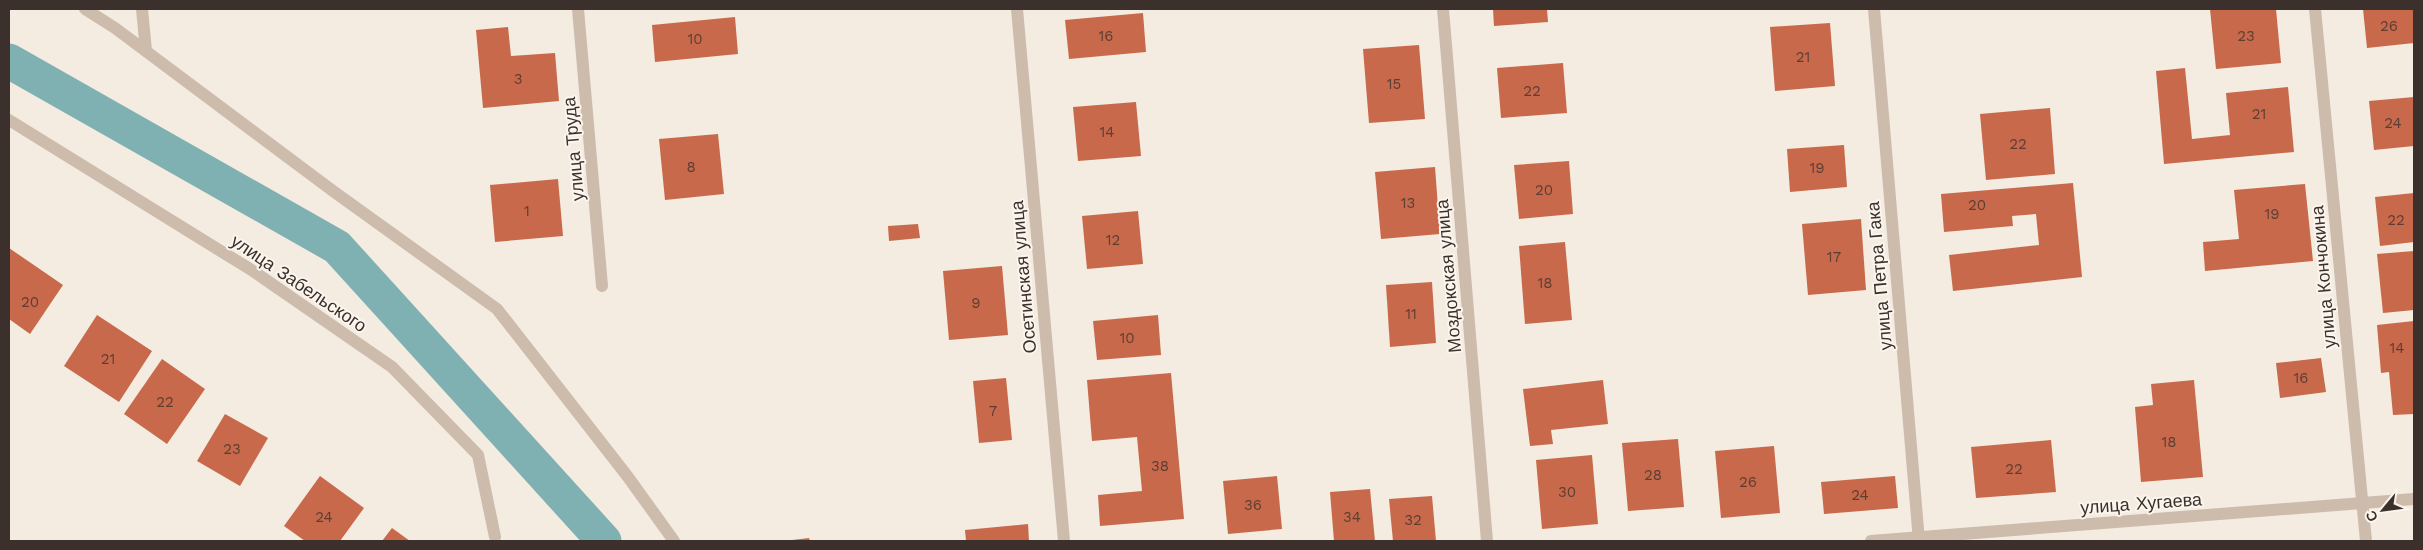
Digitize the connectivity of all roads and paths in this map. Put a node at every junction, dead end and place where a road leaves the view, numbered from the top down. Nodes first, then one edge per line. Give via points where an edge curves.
1 (85, 9) edge
2 (142, 9) edge
3 (578, 9) edge
4 (1017, 9) edge
5 (1443, 9) edge
6 (1874, 9) edge
7 (2315, 9) edge
8 (146, 51) junction
9 (9, 120) edge
10 (602, 286) dead end
11 (2414, 500) edge
12 (2363, 504) junction
13 (495, 537) dead end
14 (1919, 539) edge
15 (674, 541) edge
16 (1064, 541) edge
17 (1487, 541) edge
18 (1871, 541) edge
19 (2366, 541) edge

1 - 8 street
2 - 8 street
3 - 10 street, улица Труда
4 - 16 street, Осетинская улица
5 - 17 street, Моздокская улица
6 - 14 street, улица Петра Гака
7 - 12 street, улица Кончокина
8 - 15 street via 497,309
9 - 13 street, улица Забельского via 253,271 392,367 478,455
11 - 12 street, улица Хугаева
12 - 14 street, улица Хугаева
12 - 19 street, улица Кончокина
14 - 18 street, улица Хугаева

